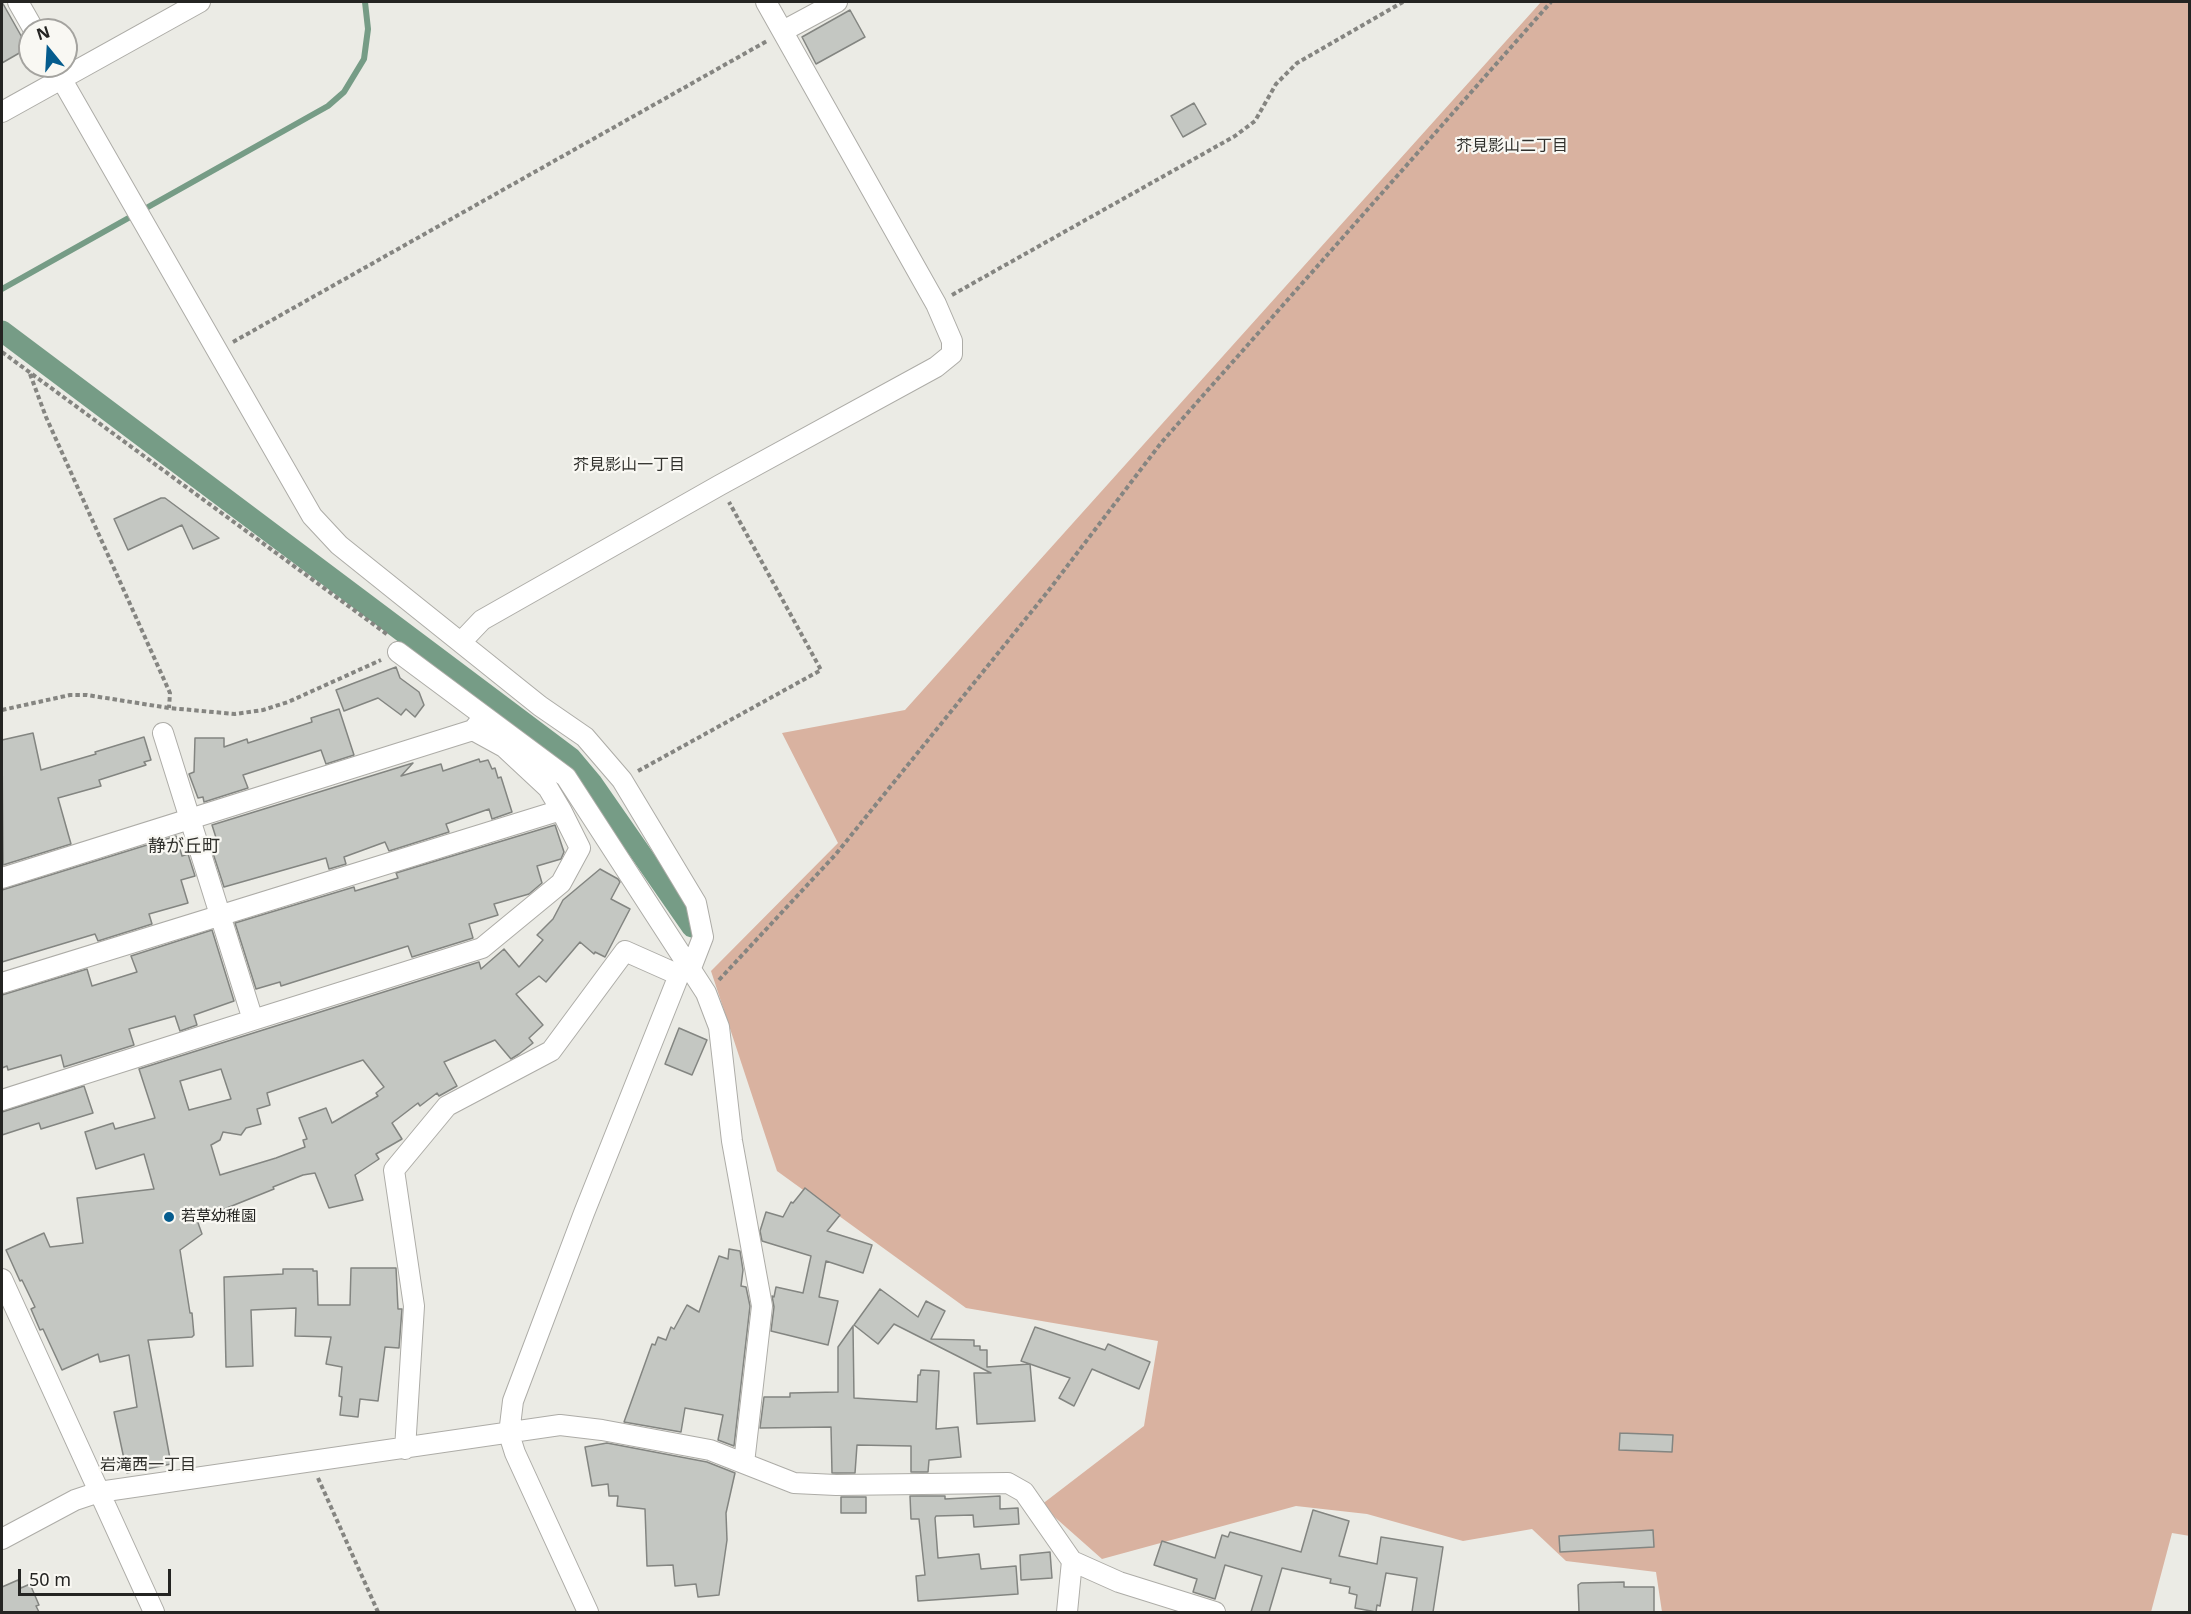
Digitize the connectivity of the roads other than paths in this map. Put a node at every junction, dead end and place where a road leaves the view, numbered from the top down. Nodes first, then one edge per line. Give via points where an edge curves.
1 (18, 2) edge
2 (200, 2) edge
3 (766, 2) edge
4 (837, 2) edge
5 (27, 18) edge
6 (783, 32) junction
7 (78, 63) edge
8 (51, 78) edge
9 (61, 78) edge
10 (2, 112) edge
11 (462, 641) junction
12 (398, 652) road end
13 (479, 722) junction
14 (163, 732) dead end
15 (561, 810) junction
16 (190, 819) junction
17 (2, 878) edge
18 (220, 915) junction
19 (685, 972) junction
20 (2, 983) edge
21 (253, 1020) junction
22 (2, 1101) edge
23 (2, 1279) edge
24 (509, 1434) junction
25 (405, 1449) junction
26 (744, 1463) junction
27 (99, 1492) junction
28 (2, 1539) edge
29 (1072, 1561) junction
30 (154, 1612) edge
31 (588, 1612) edge
32 (1067, 1612) edge
33 (1215, 1612) edge

1 - 5 street
2 - 7 street
3 - 6 street
4 - 6 street
6 - 11 street via 936,304 952,341 952,354 936,367 483,620
8 - 10 street
9 - 11 street via 312,516 339,545
11 - 19 street via 540,706 585,737 622,780 696,903 704,937
12 - 13 street
13 - 15 street via 548,788
13 - 16 street
13 - 19 street via 567,777
14 - 16 street
15 - 18 street
15 - 21 street via 580,848 561,883 482,948
16 - 17 street
16 - 18 street
18 - 20 street
18 - 21 street
19 - 24 street via 584,1213 513,1401
19 - 25 street via 625,951 551,1051 447,1106 394,1170 414,1306
19 - 26 street via 706,993 719,1027 732,1141 762,1306
21 - 22 street
23 - 27 street
24 - 25 street
24 - 26 street via 560,1425 602,1430 710,1450
24 - 31 street
25 - 27 street
26 - 29 street via 794,1483 1008,1483 1024,1492
27 - 28 street via 75,1500
27 - 30 street
29 - 32 street
29 - 33 street via 1119,1582

